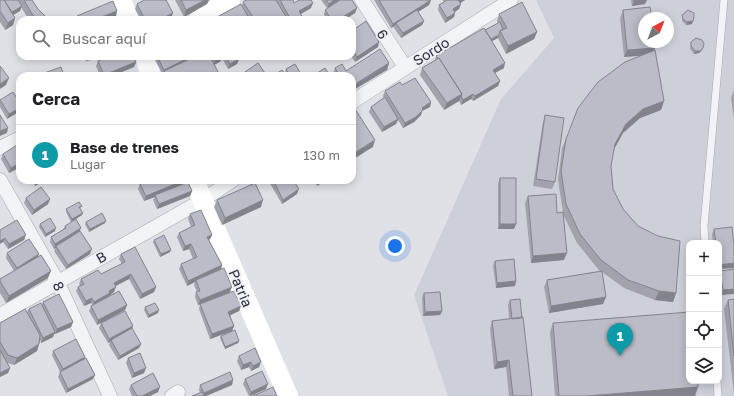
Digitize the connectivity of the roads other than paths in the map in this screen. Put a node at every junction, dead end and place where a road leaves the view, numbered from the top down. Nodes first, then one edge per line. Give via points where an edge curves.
1 (121, 0) edge
2 (230, 0) edge
3 (362, 0) edge
4 (511, 0) edge
5 (724, 0) edge
6 (127, 16) edge
7 (205, 16) edge
8 (146, 60) edge
9 (405, 67) junction
10 (150, 72) edge
11 (356, 99) edge
12 (16, 140) edge
13 (0, 148) edge
14 (0, 180) edge
15 (196, 184) edge
16 (227, 184) edge
17 (202, 200) junction
18 (705, 240) edge
19 (58, 281) junction
20 (0, 315) edge
21 (717, 384) edge
22 (110, 396) edge
23 (288, 396) edge
24 (718, 396) edge

1 - 6 street
2 - 7 street
3 - 9 street, 6
4 - 9 street, Sordo
5 - 18 lane
8 - 10 street
9 - 11 street, Sordo
12 - 13 street
14 - 19 street, 8
15 - 17 street, Patria
16 - 17 street
17 - 19 street, B
17 - 23 street, Patria
19 - 20 street, B
19 - 22 street, 8
21 - 24 lane

